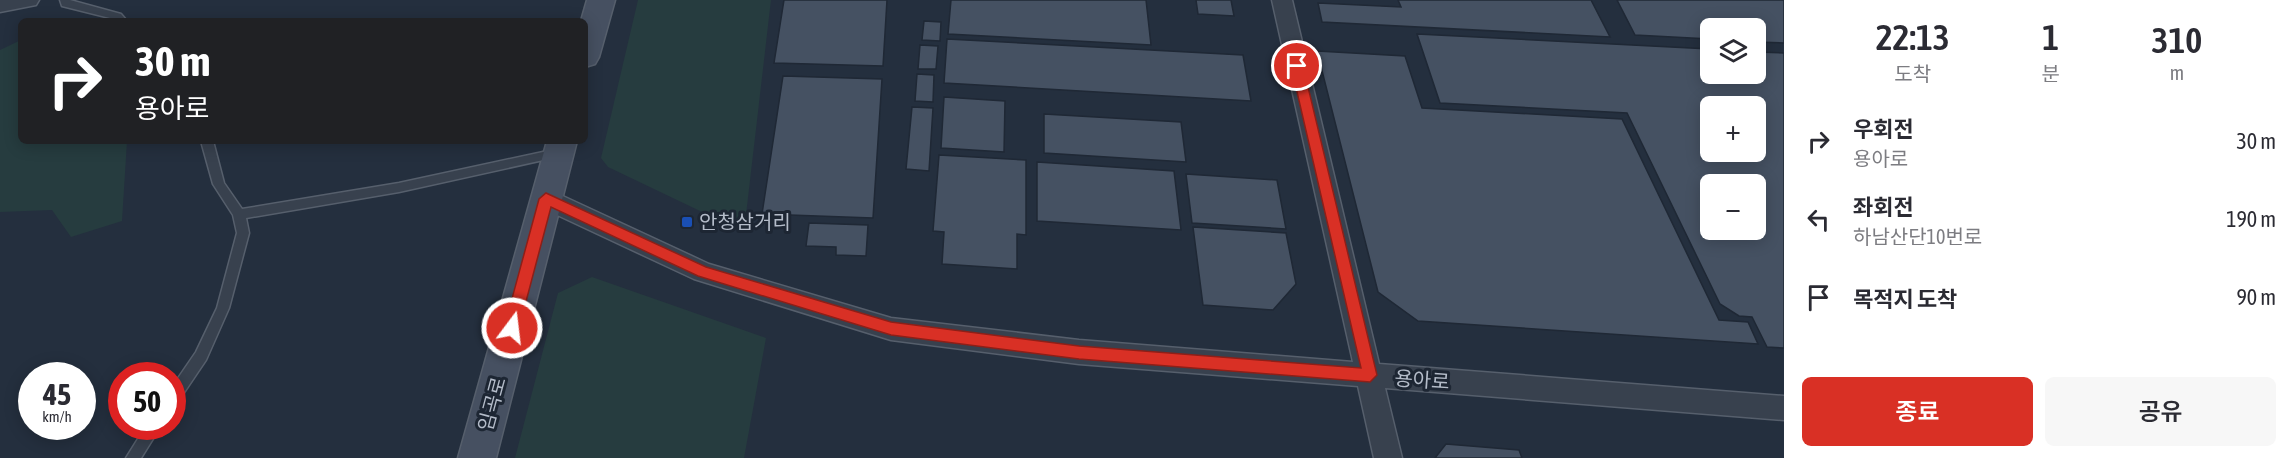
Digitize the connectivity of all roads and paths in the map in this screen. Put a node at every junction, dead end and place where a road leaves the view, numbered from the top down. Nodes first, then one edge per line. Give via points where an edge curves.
1 (29, 0) edge
2 (65, 0) edge
3 (601, 0) edge
4 (1282, 0) edge
5 (0, 5) edge
6 (119, 18) edge
7 (588, 46) edge
8 (208, 144) edge
9 (560, 147) edge
10 (546, 199) junction
11 (238, 214) junction
12 (1370, 375) junction
13 (186, 378) edge
14 (1784, 408) edge
15 (145, 440) edge
16 (133, 458) edge
17 (477, 458) edge
18 (1388, 458) edge

1 - 5 street
2 - 6 lane via 66,4
3 - 7 main road
4 - 12 street
8 - 11 lane via 219,184
9 - 10 main road, 임곡로
9 - 11 lane via 432,183
10 - 12 street, 용아로 via 703,272 891,329 1079,352
10 - 17 main road, 임곡로
11 - 13 lane via 243,233 223,308
12 - 14 street, 용아로
12 - 18 street
15 - 16 lane

